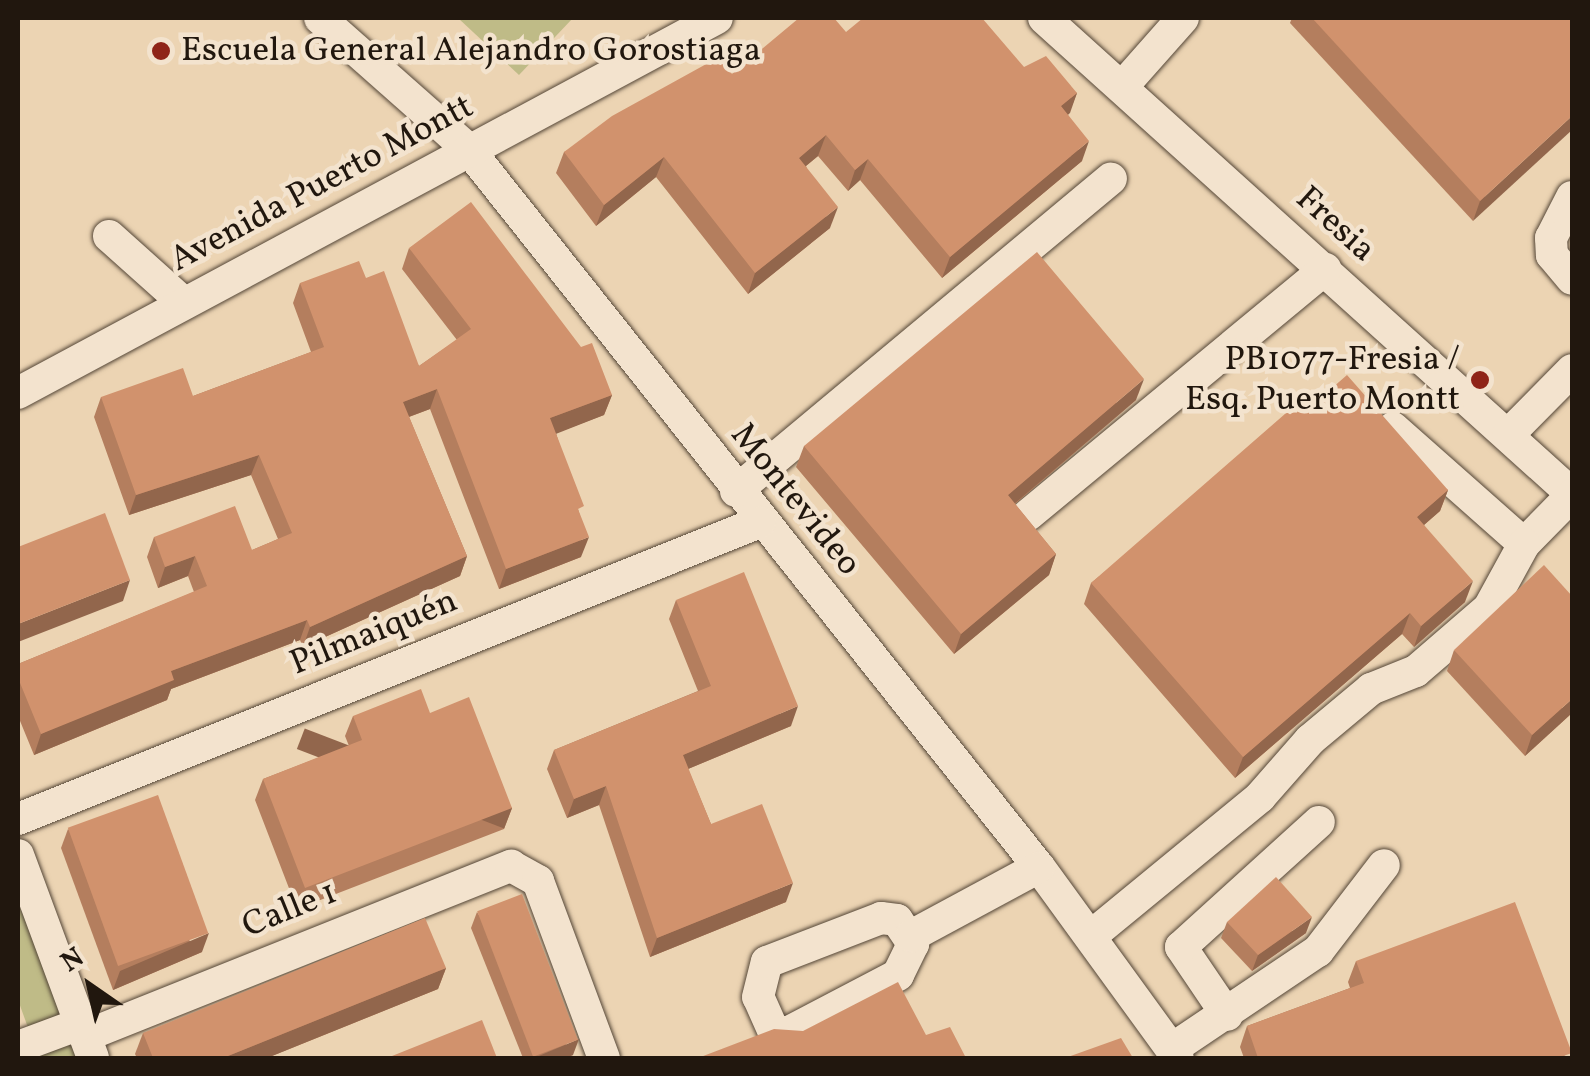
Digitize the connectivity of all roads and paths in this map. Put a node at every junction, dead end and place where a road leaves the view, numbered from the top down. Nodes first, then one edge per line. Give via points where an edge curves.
1 (320, 18) edge
2 (716, 18) edge
3 (1044, 18) edge
4 (1183, 18) edge
5 (1122, 87) junction
6 (469, 150) junction
7 (1112, 179) dead end
8 (1572, 197) edge
9 (109, 236) dead end
10 (1325, 269) junction
11 (1572, 279) edge
12 (184, 304) junction
13 (1572, 370) edge
14 (18, 394) edge
15 (1392, 428) edge
16 (1508, 436) junction
17 (736, 491) junction
18 (1572, 494) edge
19 (1028, 515) edge
20 (760, 522) junction
21 (1524, 544) junction
22 (18, 819) edge
23 (1319, 822) dead end
24 (1384, 865) dead end
25 (1040, 868) junction
26 (20, 870) edge
27 (911, 936) junction
28 (1091, 936) junction
29 (1227, 1015) junction
30 (86, 1040) edge
31 (18, 1047) edge
32 (1175, 1054) edge
33 (604, 1058) edge

1 - 6 street, Montevideo
2 - 6 street, Avenida Puerto Montt
3 - 5 street, Fresia
4 - 5 street
5 - 10 street, Fresia
6 - 12 street, Avenida Puerto Montt
6 - 17 street, Montevideo
7 - 17 street
8 - 11 street via 1551,238 1552,255
9 - 12 street
10 - 16 street, Fresia
10 - 19 street
12 - 14 street, Avenida Puerto Montt
13 - 16 street
15 - 21 street
16 - 18 street, Fresia
17 - 20 street, Montevideo
18 - 21 street
20 - 22 street, Pilmaiquén
20 - 25 street, Montevideo
21 - 28 street via 1489,608 1416,671 1370,689 1310,740 1260,797
23 - 29 street via 1181,947
24 - 29 street via 1318,950
25 - 27 street
25 - 28 street, Montevideo
26 - 30 street
27 - 27 street via 907,961 884,985 787,1033 765,1022 758,981 780,954 882,918 897,920
28 - 32 street, Montevideo
29 - 32 street
30 - 31 street, Calle 1
30 - 33 street, Calle 1 via 503,867 527,870 538,880

